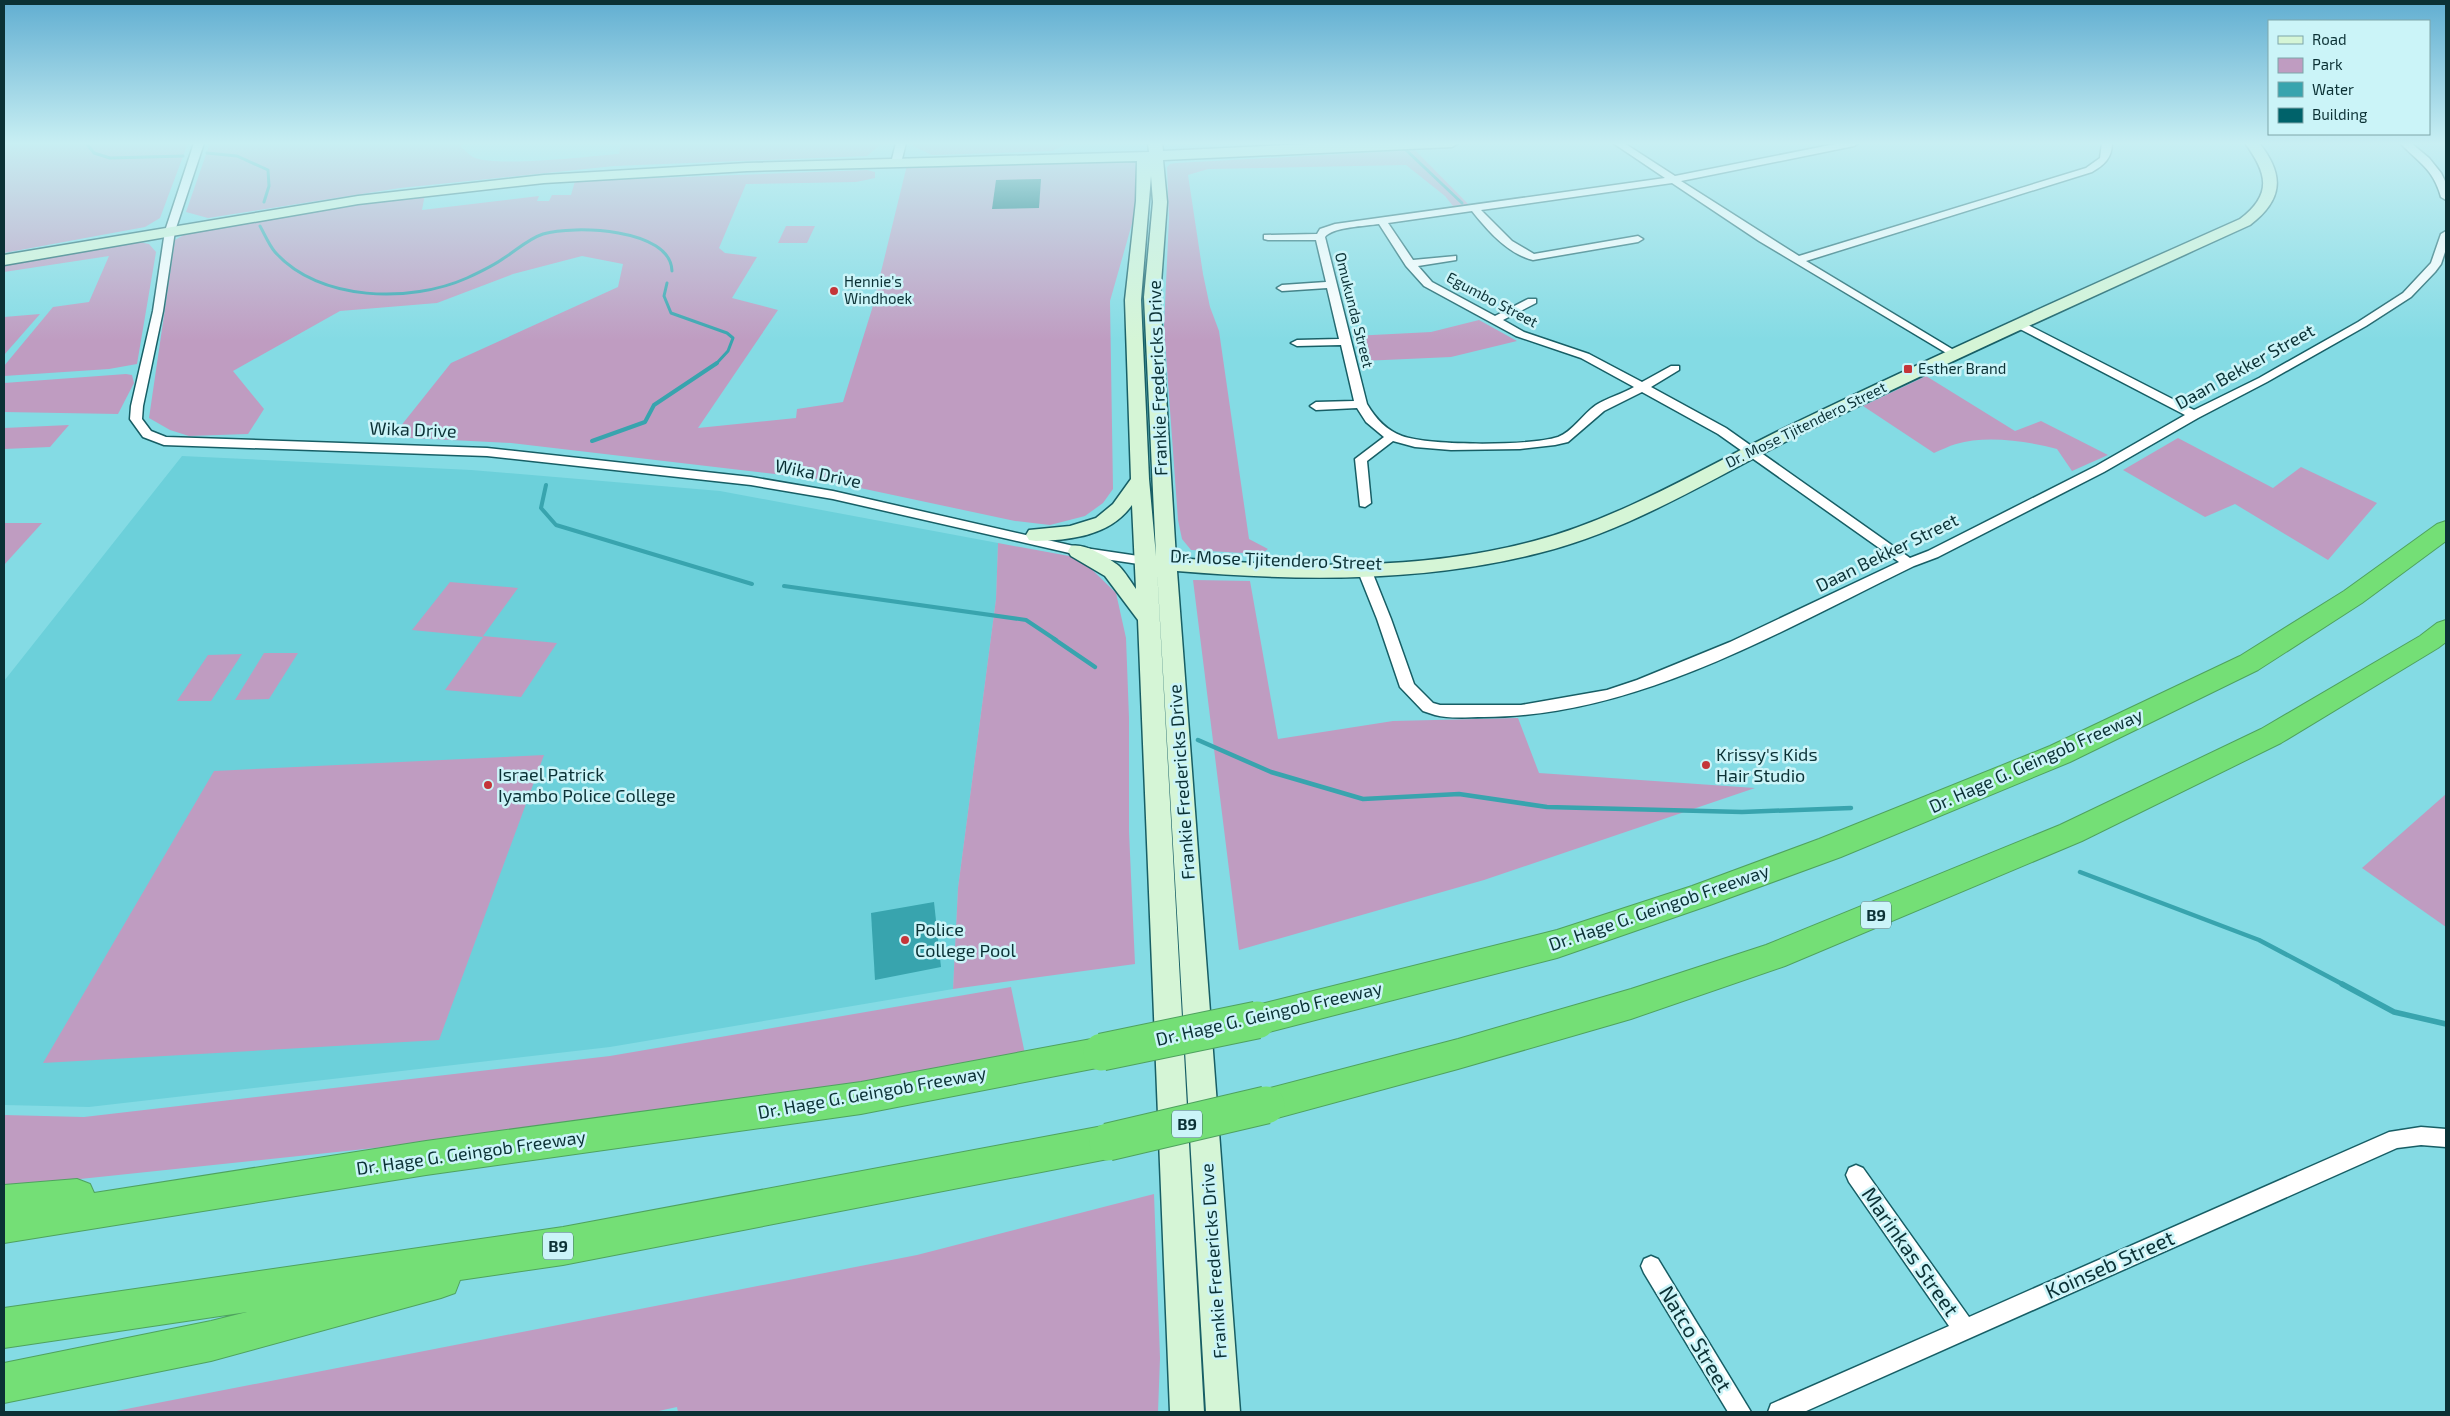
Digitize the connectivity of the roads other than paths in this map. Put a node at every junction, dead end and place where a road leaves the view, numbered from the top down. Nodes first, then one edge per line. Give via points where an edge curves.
1 (177, 209) edge
2 (303, 209) edge
3 (1142, 209) edge
4 (1159, 209) edge
5 (1466, 209) edge
6 (1475, 209) edge
7 (1717, 209) edge
8 (1963, 209) edge
9 (2259, 209) edge
10 (1382, 220) junction
11 (170, 231) junction
12 (2446, 234) edge
13 (1268, 237) dead end
14 (1320, 237) junction
15 (1638, 239) dead end
16 (1452, 258) dead end
17 (4, 260) edge
18 (1798, 260) junction
19 (1410, 264) junction
20 (1330, 285) junction
21 (1282, 288) dead end
22 (1532, 301) dead end
23 (1494, 321) junction
24 (2020, 325) junction
25 (1345, 342) junction
26 (1297, 343) dead end
27 (1953, 354) junction
28 (1675, 368) dead end
29 (1640, 387) junction
30 (1361, 404) junction
31 (1316, 406) dead end
32 (2194, 415) junction
33 (1393, 436) junction
34 (1751, 450) junction
35 (1140, 479) junction
36 (1365, 503) dead end
37 (886, 507) junction
38 (2446, 517) edge
39 (2446, 529) edge
40 (1036, 535) junction
41 (2420, 548) junction
42 (1078, 551) junction
43 (1156, 558) junction
44 (1909, 563) junction
45 (1363, 567) junction
46 (1148, 619) junction
47 (2446, 629) edge
48 (2446, 1138) edge
49 (1856, 1175) dead end
50 (286, 1180) junction
51 (4, 1202) edge
52 (4, 1225) edge
53 (563, 1246) junction
54 (1651, 1266) dead end
55 (4, 1328) edge
56 (1964, 1329) junction
57 (4, 1383) edge
58 (1187, 1412) edge
59 (1223, 1412) edge
60 (1740, 1412) edge
61 (1779, 1412) edge

1 - 11 street, Wika Drive
2 - 11 main road
3 - 35 main road, Frankie Fredericks Drive via 1133,300
4 - 43 main road, Frankie Fredericks Drive via 1152,296
5 - 10 street, Omukunda Street
6 - 15 street via 1485,222 1524,254 1533,257
7 - 18 street
8 - 18 street
9 - 24 main road, Dr. Mose Tjitendero Street via 2251,218
10 - 14 street, Omukunda Street via 1331,228
10 - 19 street, Egumbo Street
11 - 17 main road
11 - 37 street, Wika Drive via 158,311 137,406 136,419 146,434 153,438 176,443 449,450 556,458 752,481
12 - 32 street, Daan Bekker Street via 2436,264 2408,295 2263,380
13 - 14 street
14 - 20 street, Omukunda Street
16 - 19 street
18 - 27 street
19 - 23 street, Egumbo Street via 1428,284
20 - 21 street
20 - 25 street, Omukunda Street
22 - 23 street
23 - 29 street, Egumbo Street via 1520,334 1585,356
24 - 27 main road, Dr. Mose Tjitendero Street
24 - 32 street
25 - 26 street
25 - 30 street, Omukunda Street
27 - 34 main road, Dr. Mose Tjitendero Street
28 - 29 street
29 - 33 street, Omukunda Street via 1600,408 1564,439 1555,441 1442,447 1414,444
29 - 34 street, Egumbo Street
30 - 31 street
30 - 33 street, Omukunda Street via 1370,422
32 - 44 street, Daan Bekker Street via 2100,469 1933,554
33 - 36 street via 1361,458
34 - 44 street, Egumbo Street
34 - 45 main road, Dr. Mose Tjitendero Street via 1616,520 1578,535 1469,561
35 - 40 main road via 1119,510 1107,519 1078,530
35 - 43 main road, Frankie Fredericks Drive
37 - 40 street, Wika Drive
37 - 42 street, Wika Drive
38 - 41 highway
39 - 41 highway, Dr. Hage G. Geingob Freeway
40 - 43 street, Wika Drive
41 - 50 highway, Dr. Hage G. Geingob Freeway, bridge via 2353,597 2249,664 2060,754 1858,837 1557,944 1257,1020 861,1098
42 - 43 street, Wika Drive
42 - 46 main road via 1112,571
43 - 45 main road, Dr. Mose Tjitendero Street via 1276,570
43 - 46 main road, Frankie Fredericks Drive
43 - 59 main road, Frankie Fredericks Drive
44 - 45 street, Daan Bekker Street via 1735,646 1642,684 1577,703 1491,712 1440,711 1417,699 1400,672 1384,619
46 - 58 main road, Frankie Fredericks Drive
47 - 53 highway, B9, bridge via 2271,736 2071,833 1783,953 1621,1007 1266,1105 1108,1142
48 - 56 street, Koinseb Street via 2396,1139
49 - 56 street, Marinkas Street
50 - 51 highway
50 - 52 highway, Dr. Hage G. Geingob Freeway
53 - 55 highway, B9
53 - 57 highway via 210,1341
54 - 60 street, Natco Street
56 - 61 street, Koinseb Street

